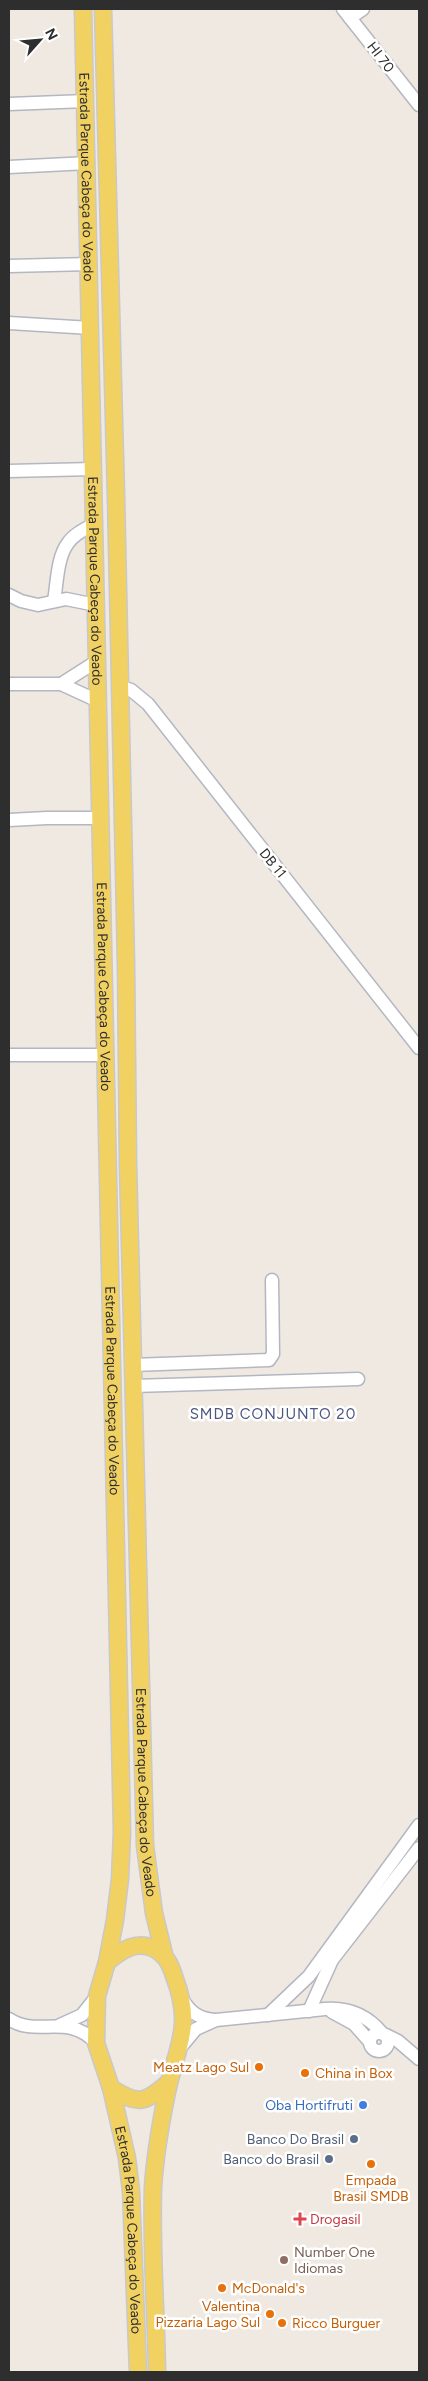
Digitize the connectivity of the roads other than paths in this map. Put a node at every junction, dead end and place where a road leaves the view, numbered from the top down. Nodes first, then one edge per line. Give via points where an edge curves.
1 (83, 9) edge
2 (103, 9) edge
3 (363, 9) edge
4 (347, 14) edge
5 (86, 101) junction
6 (9, 104) edge
7 (419, 105) edge
8 (88, 164) junction
9 (9, 167) edge
10 (90, 264) junction
11 (9, 266) edge
12 (9, 323) edge
13 (91, 328) junction
14 (9, 471) edge
15 (93, 483) junction
16 (116, 490) junction
17 (94, 524) junction
18 (9, 595) edge
19 (54, 602) junction
20 (96, 605) junction
21 (97, 661) junction
22 (9, 684) edge
23 (61, 684) junction
24 (120, 686) junction
25 (98, 701) junction
26 (9, 815) edge
27 (100, 818) junction
28 (9, 820) edge
29 (100, 842) junction
30 (124, 842) junction
31 (419, 1048) edge
32 (106, 1054) junction
33 (9, 1055) edge
34 (272, 1280) dead end
35 (134, 1365) junction
36 (358, 1379) dead end
37 (134, 1386) junction
38 (419, 1825) edge
39 (419, 1848) edge
40 (164, 1954) junction
41 (107, 1962) junction
42 (97, 1996) junction
43 (182, 1999) junction
44 (325, 2009) junction
45 (309, 2011) junction
46 (268, 2015) junction
47 (9, 2019) edge
48 (216, 2020) junction
49 (60, 2025) junction
50 (384, 2034) junction
51 (370, 2042) junction
52 (96, 2043) junction
53 (180, 2048) junction
54 (385, 2049) junction
55 (419, 2059) edge
56 (168, 2084) junction
57 (111, 2088) junction
58 (138, 2372) edge
59 (157, 2372) edge

1 - 5 main road, Estrada Parque Cabeça do Veado
2 - 16 main road, Estrada Parque Cabeça do Veado
3 - 4 street
4 - 7 street, HI 70
5 - 6 street
5 - 8 main road, Estrada Parque Cabeça do Veado
8 - 9 street
8 - 10 main road, Estrada Parque Cabeça do Veado
10 - 11 street
10 - 13 main road, Estrada Parque Cabeça do Veado
12 - 13 street
13 - 15 main road, Estrada Parque Cabeça do Veado
14 - 15 street
15 - 16 main road
15 - 17 main road, Estrada Parque Cabeça do Veado
16 - 24 main road, Estrada Parque Cabeça do Veado
17 - 19 street via 66,544
17 - 20 main road, Estrada Parque Cabeça do Veado
18 - 19 street via 32,604
19 - 20 street via 72,599
20 - 21 main road, Estrada Parque Cabeça do Veado
21 - 23 street
21 - 25 main road, Estrada Parque Cabeça do Veado
22 - 23 street
23 - 25 street
24 - 30 main road, Estrada Parque Cabeça do Veado
24 - 31 street, DB 11 via 131,690 148,704
25 - 27 main road, Estrada Parque Cabeça do Veado
26 - 28 street
27 - 28 street
27 - 29 main road, Estrada Parque Cabeça do Veado
29 - 30 main road
29 - 32 main road, Estrada Parque Cabeça do Veado
30 - 35 main road, Estrada Parque Cabeça do Veado
32 - 33 street
32 - 41 main road, Estrada Parque Cabeça do Veado via 122,1832 120,1879
34 - 35 street via 273,1354 269,1360
35 - 37 main road, Estrada Parque Cabeça do Veado
36 - 37 street
37 - 40 main road, Estrada Parque Cabeça do Veado via 145,1846 154,1913
38 - 46 street via 309,1976
39 - 45 street via 332,1960
40 - 41 main road via 139,1945 128,1948
40 - 43 main road
41 - 42 main road
42 - 49 street via 82,2015
42 - 52 main road
43 - 48 street via 198,2017
43 - 53 main road via 184,2028
44 - 45 street
44 - 50 street via 357,2013
44 - 51 street via 345,2018
45 - 46 street
46 - 48 street
47 - 49 street via 20,2026
48 - 53 street via 196,2029
49 - 52 street via 84,2031
50 - 51 street via 374,2034
50 - 54 street via 389,2042
50 - 55 street
51 - 54 street via 376,2050
52 - 57 main road
53 - 56 main road
54 - 55 street
56 - 57 main road via 149,2099 140,2101
56 - 59 main road, Estrada Parque Cabeça do Veado via 153,2187
57 - 58 main road, Estrada Parque Cabeça do Veado via 131,2191

